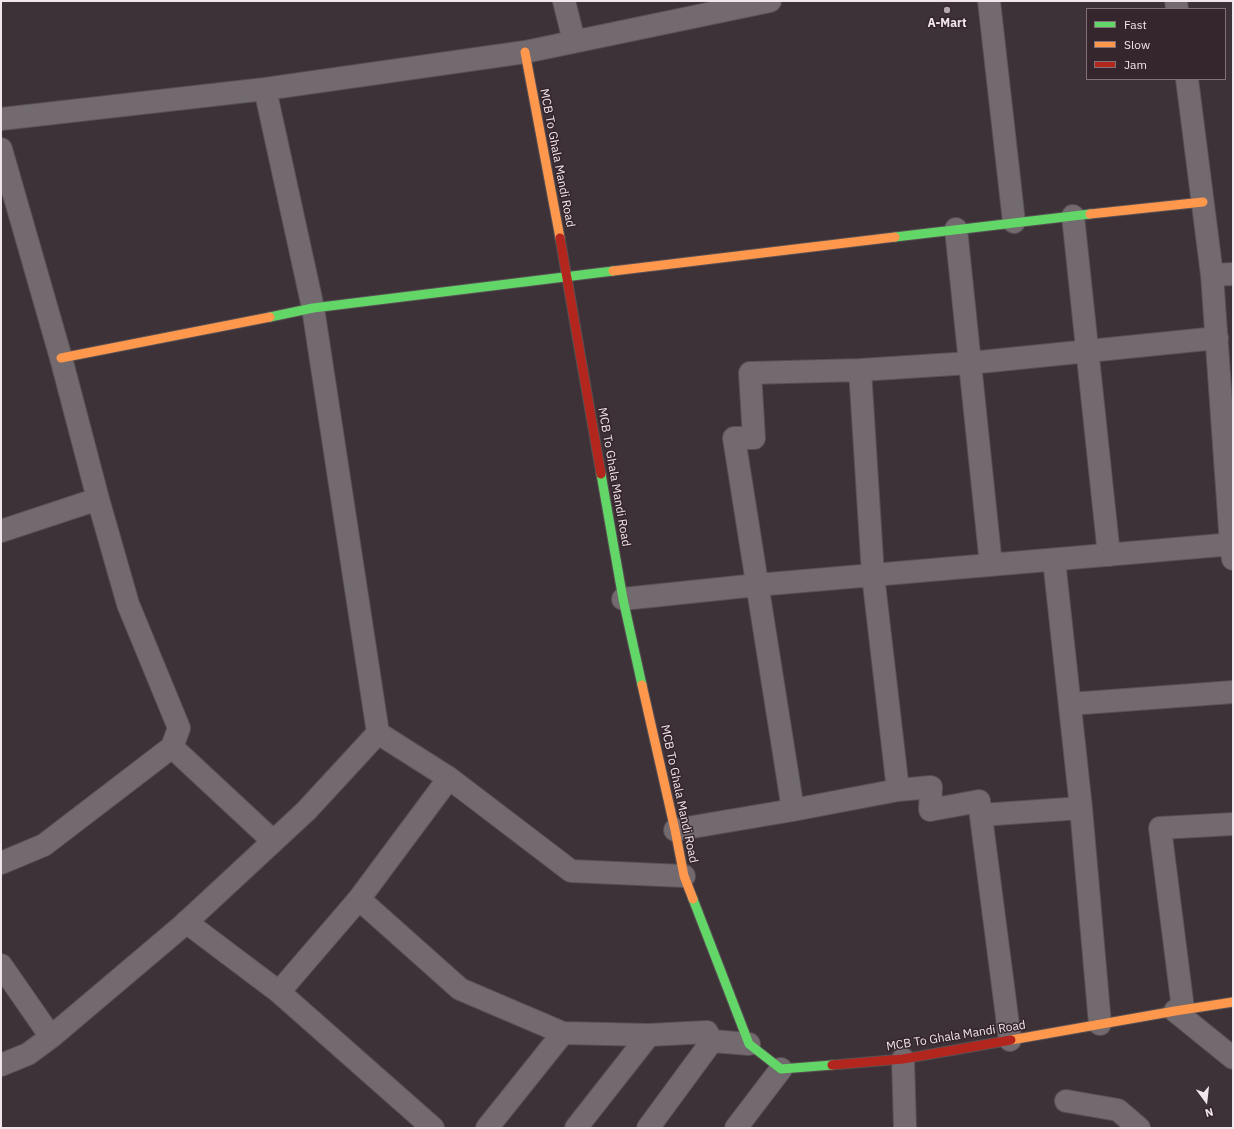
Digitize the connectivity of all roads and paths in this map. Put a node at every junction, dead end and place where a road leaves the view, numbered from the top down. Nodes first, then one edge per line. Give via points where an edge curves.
1 (564, 1) edge
2 (770, 1) edge
3 (990, 1) edge
4 (574, 41) junction
5 (525, 52) junction
6 (1187, 80) edge
7 (265, 88) junction
8 (1, 119) edge
9 (1, 149) edge
10 (1203, 202) junction
11 (1073, 216) junction
12 (1014, 222) junction
13 (956, 229) junction
14 (1223, 274) edge
15 (567, 276) junction
16 (313, 308) junction
17 (1217, 338) junction
18 (1088, 351) junction
19 (61, 358) junction
20 (970, 363) junction
21 (860, 370) junction
22 (98, 500) junction
23 (1, 531) edge
24 (1232, 549) edge
25 (1110, 555) junction
26 (1054, 560) junction
27 (991, 565) junction
28 (874, 575) junction
29 (757, 585) junction
30 (623, 599) junction
31 (1233, 692) edge
32 (1070, 704) junction
33 (378, 733) junction
34 (172, 747) junction
35 (448, 778) junction
36 (898, 790) junction
37 (1080, 808) junction
38 (793, 810) junction
39 (981, 814) junction
40 (1233, 824) edge
41 (675, 830) junction
42 (272, 842) junction
43 (1, 863) edge
44 (684, 876) junction
45 (359, 899) junction
46 (186, 922) junction
47 (1, 965) edge
48 (279, 992) junction
49 (1233, 1002) edge
50 (1179, 1010) junction
51 (1100, 1024) junction
52 (563, 1033) junction
53 (649, 1035) junction
54 (51, 1037) junction
55 (1010, 1040) junction
56 (712, 1041) junction
57 (749, 1044) junction
58 (1233, 1058) edge
59 (903, 1059) junction
60 (1, 1065) edge
61 (781, 1069) junction
62 (1066, 1101) dead end
63 (433, 1128) edge
64 (487, 1128) edge
65 (576, 1128) edge
66 (648, 1128) edge
67 (736, 1128) edge
68 (905, 1128) edge
69 (1140, 1128) edge

1 - 4 street
2 - 4 street
3 - 12 street
4 - 5 street
5 - 7 street
5 - 15 street, MCB To Ghala Mandi Road
6 - 10 street
7 - 8 street
7 - 16 street
9 - 19 street
10 - 11 street
10 - 14 street
11 - 12 street
11 - 18 street
12 - 13 street
13 - 15 street
13 - 20 street
14 - 17 street
15 - 16 street
15 - 30 street, MCB To Ghala Mandi Road
16 - 19 street
16 - 33 street
17 - 18 street
17 - 24 street
18 - 20 street
18 - 25 street
19 - 22 street
20 - 21 street
20 - 27 street
21 - 28 street
21 - 29 street via 750,373 754,438 734,438
22 - 23 street
22 - 34 street via 128,604 179,728
24 - 25 street
25 - 26 street
26 - 27 street
26 - 32 street
27 - 28 street
28 - 29 street
28 - 36 street
29 - 30 street
29 - 38 street
30 - 41 street, MCB To Ghala Mandi Road
31 - 32 street
32 - 37 street
33 - 35 street
33 - 42 street via 306,811
34 - 42 street
34 - 43 street via 44,845
35 - 44 street via 571,871
35 - 45 street
36 - 38 street
36 - 39 street via 931,787 930,810 979,801
37 - 39 street
37 - 51 street
38 - 41 street
39 - 55 street
40 - 50 street via 1160,828
41 - 44 street, MCB To Ghala Mandi Road
42 - 46 street
44 - 57 street, MCB To Ghala Mandi Road
45 - 48 street
45 - 52 street via 460,989
46 - 48 street
46 - 54 street
47 - 54 street
48 - 63 street
49 - 50 street, MCB To Ghala Mandi Road
50 - 51 street, MCB To Ghala Mandi Road
50 - 58 street
51 - 55 street, MCB To Ghala Mandi Road
52 - 53 street
52 - 64 street
53 - 56 street via 707,1032
53 - 65 street
54 - 60 street via 28,1054
55 - 59 street, MCB To Ghala Mandi Road
56 - 57 street
56 - 66 street
57 - 61 street
59 - 61 street, MCB To Ghala Mandi Road
59 - 68 street
61 - 67 street
62 - 69 street via 1118,1110

